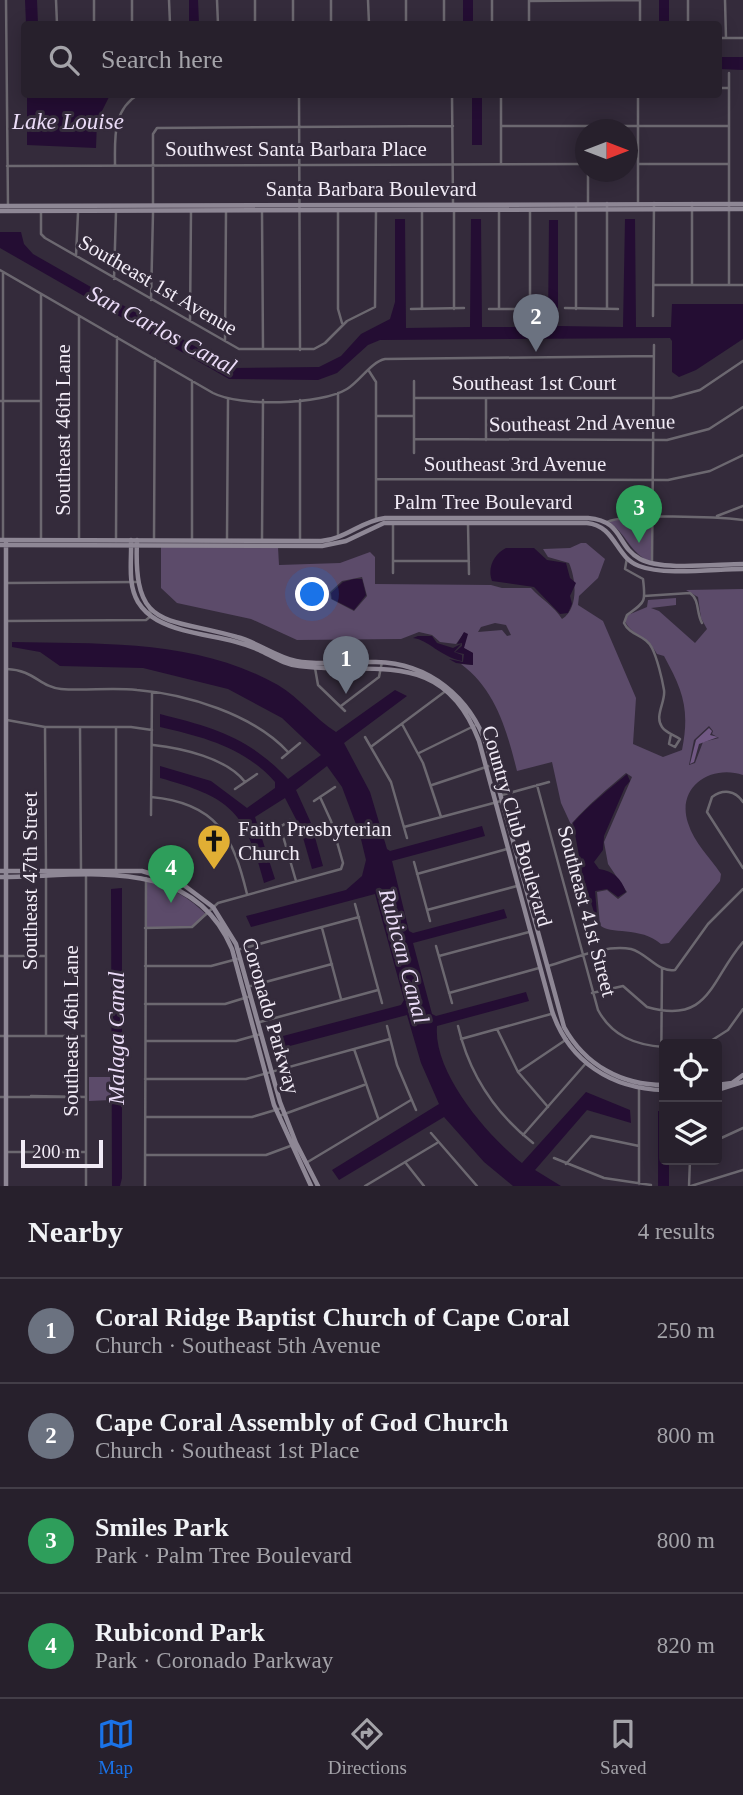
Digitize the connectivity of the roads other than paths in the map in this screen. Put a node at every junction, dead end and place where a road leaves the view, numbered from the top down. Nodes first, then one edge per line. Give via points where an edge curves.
1 (6, 0) edge
2 (56, 0) edge
3 (94, 0) edge
4 (132, 0) edge
5 (169, 0) edge
6 (217, 0) edge
7 (255, 0) edge
8 (293, 0) edge
9 (331, 0) edge
10 (368, 0) edge
11 (406, 0) edge
12 (444, 0) edge
13 (492, 0) edge
14 (529, 0) edge
15 (640, 0) edge
16 (688, 0) edge
17 (725, 0) edge
18 (57, 21) edge
19 (94, 21) edge
20 (132, 21) edge
21 (170, 21) edge
22 (218, 21) edge
23 (255, 21) edge
24 (293, 21) edge
25 (331, 21) edge
26 (369, 21) edge
27 (406, 21) edge
28 (444, 21) edge
29 (492, 21) edge
30 (529, 21) edge
31 (640, 21) edge
32 (688, 21) edge
33 (722, 38) edge
34 (726, 38) junction
35 (743, 38) edge
36 (0, 42) edge
37 (6, 42) junction
38 (729, 73) dead end
39 (722, 88) edge
40 (729, 88) junction
41 (134, 98) edge
42 (299, 98) edge
43 (452, 98) edge
44 (501, 98) edge
45 (638, 98) edge
46 (638, 119) edge
47 (453, 126) junction
48 (501, 126) junction
49 (638, 126) edge
50 (729, 126) junction
51 (300, 127) junction
52 (575, 128) edge
53 (300, 164) junction
54 (453, 164) junction
55 (501, 164) junction
56 (575, 164) edge
57 (638, 164) edge
58 (729, 164) junction
59 (116, 165) junction
60 (153, 165) junction
61 (7, 166) junction
62 (588, 182) edge
63 (638, 182) edge
64 (638, 203) junction
65 (0, 205) edge
66 (588, 206) junction
67 (607, 206) junction
68 (262, 207) junction
69 (300, 207) junction
70 (338, 207) junction
71 (376, 207) junction
72 (422, 207) junction
73 (454, 207) junction
74 (499, 207) junction
75 (530, 207) junction
76 (576, 207) junction
77 (654, 207) junction
78 (692, 207) junction
79 (729, 207) junction
80 (743, 207) edge
81 (8, 208) junction
82 (78, 208) junction
83 (116, 208) junction
84 (153, 208) junction
85 (191, 208) junction
86 (226, 208) junction
87 (41, 209) junction
88 (0, 211) edge
89 (76, 256) junction
90 (2, 271) edge
91 (114, 279) junction
92 (654, 285) junction
93 (692, 285) junction
94 (729, 285) junction
95 (743, 285) edge
96 (41, 294) junction
97 (151, 300) junction
98 (422, 308) junction
99 (565, 308) dead end
100 (411, 309) dead end
101 (453, 309) junction
102 (464, 309) dead end
103 (489, 309) dead end
104 (499, 309) junction
105 (530, 309) junction
106 (541, 309) dead end
107 (576, 309) junction
108 (607, 309) junction
109 (618, 309) dead end
110 (79, 316) junction
111 (653, 316) dead end
112 (189, 322) junction
113 (342, 324) junction
114 (117, 337) junction
115 (224, 342) junction
116 (654, 345) dead end
117 (263, 350) junction
118 (300, 350) junction
119 (654, 356) junction
120 (155, 359) junction
121 (743, 361) edge
122 (369, 370) junction
123 (192, 381) junction
124 (414, 381) dead end
125 (338, 393) junction
126 (414, 398) junction
127 (486, 398) junction
128 (228, 399) junction
129 (653, 399) junction
130 (263, 400) junction
131 (300, 400) junction
132 (2, 401) edge
133 (41, 401) junction
134 (743, 407) edge
135 (376, 416) junction
136 (414, 416) junction
137 (414, 439) junction
138 (486, 440) junction
139 (653, 440) junction
140 (414, 453) dead end
141 (743, 455) edge
142 (376, 479) junction
143 (653, 480) junction
144 (743, 506) edge
145 (653, 517) junction
146 (712, 517) junction
147 (393, 520) junction
148 (468, 520) junction
149 (743, 520) edge
150 (375, 522) junction
151 (607, 522) junction
152 (339, 540) junction
153 (1, 542) edge
154 (41, 542) junction
155 (79, 542) junction
156 (116, 542) junction
157 (134, 542) junction
158 (154, 542) junction
159 (192, 542) junction
160 (227, 542) junction
161 (625, 542) junction
162 (262, 543) junction
163 (300, 543) junction
164 (8, 545) junction
165 (619, 545) junction
166 (632, 553) junction
167 (627, 558) junction
168 (393, 561) junction
169 (468, 561) junction
170 (652, 566) junction
171 (743, 566) edge
172 (393, 573) dead end
173 (469, 574) dead end
174 (134, 582) junction
175 (8, 583) junction
176 (644, 596) junction
177 (149, 607) junction
178 (151, 616) junction
179 (7, 621) junction
180 (702, 624) dead end
181 (211, 633) junction
182 (0, 645) edge
183 (7, 645) junction
184 (315, 664) junction
185 (382, 664) junction
186 (7, 669) junction
187 (447, 690) junction
188 (152, 692) junction
189 (341, 706) junction
190 (345, 710) dead end
191 (7, 720) junction
192 (0, 721) edge
193 (402, 724) junction
194 (475, 725) junction
195 (46, 727) junction
196 (80, 727) junction
197 (116, 727) junction
198 (152, 730) junction
199 (671, 734) dead end
200 (365, 737) dead end
201 (300, 743) dead end
202 (152, 745) junction
203 (372, 746) junction
204 (288, 752) junction
205 (419, 753) junction
206 (282, 758) dead end
207 (489, 765) junction
208 (257, 774) dead end
209 (245, 782) junction
210 (549, 782) dead end
211 (432, 785) junction
212 (537, 785) junction
213 (335, 787) dead end
214 (235, 789) dead end
215 (151, 797) junction
216 (320, 797) junction
217 (498, 799) junction
218 (314, 801) dead end
219 (743, 802) edge
220 (151, 815) dead end
221 (441, 817) junction
222 (289, 820) dead end
223 (404, 827) junction
224 (278, 828) junction
225 (270, 835) dead end
226 (407, 838) dead end
227 (511, 848) junction
228 (414, 862) dead end
229 (743, 867) edge
230 (81, 870) junction
231 (0, 871) edge
232 (116, 873) junction
233 (46, 874) junction
234 (417, 874) junction
235 (4, 875) edge
236 (67, 877) junction
237 (86, 877) junction
238 (146, 878) junction
239 (296, 882) junction
240 (521, 884) junction
241 (743, 889) edge
242 (247, 895) junction
243 (355, 904) dead end
244 (213, 907) junction
245 (427, 910) junction
246 (210, 913) junction
247 (359, 918) junction
248 (430, 921) dead end
249 (145, 928) junction
250 (322, 928) junction
251 (533, 930) junction
252 (743, 942) edge
253 (436, 946) dead end
254 (235, 951) junction
255 (2, 956) edge
256 (45, 956) junction
257 (439, 956) junction
258 (582, 957) junction
259 (238, 959) junction
260 (332, 964) junction
261 (145, 966) junction
262 (543, 967) junction
263 (662, 969) junction
264 (245, 987) junction
265 (378, 990) junction
266 (449, 993) junction
267 (592, 993) junction
268 (248, 997) junction
269 (342, 1000) junction
270 (382, 1003) dead end
271 (452, 1003) dead end
272 (145, 1004) junction
273 (662, 1009) junction
274 (743, 1009) edge
275 (555, 1013) junction
276 (255, 1023) junction
277 (387, 1026) dead end
278 (458, 1026) dead end
279 (498, 1029) junction
280 (258, 1035) junction
281 (2, 1036) edge
282 (46, 1036) junction
283 (86, 1036) junction
284 (568, 1038) junction
285 (390, 1039) junction
286 (461, 1039) junction
287 (663, 1039) edge
288 (714, 1039) edge
289 (145, 1041) junction
290 (659, 1046) edge
291 (354, 1049) junction
292 (587, 1061) junction
293 (518, 1072) junction
294 (268, 1073) junction
295 (743, 1075) edge
296 (145, 1079) junction
297 (743, 1082) edge
298 (364, 1085) junction
299 (639, 1086) junction
300 (722, 1086) edge
301 (722, 1087) edge
302 (659, 1088) edge
303 (3, 1097) edge
304 (86, 1097) junction
305 (411, 1100) junction
306 (548, 1107) junction
307 (416, 1110) dead end
308 (280, 1112) junction
309 (145, 1117) junction
310 (379, 1119) junction
311 (743, 1128) edge
312 (430, 1133) dead end
313 (523, 1135) junction
314 (722, 1138) edge
315 (437, 1143) junction
316 (533, 1143) dead end
317 (293, 1145) junction
318 (639, 1146) junction
319 (5, 1152) junction
320 (86, 1152) junction
321 (145, 1155) junction
322 (554, 1158) dead end
323 (405, 1162) junction
324 (566, 1164) junction
325 (303, 1165) junction
326 (690, 1165) edge
327 (743, 1170) edge
328 (639, 1184) edge
329 (313, 1185) edge
330 (651, 1185) edge
331 (5, 1186) edge
332 (86, 1186) edge
333 (145, 1186) edge
334 (365, 1186) edge
335 (424, 1186) edge
336 (477, 1186) edge
337 (690, 1186) edge

1 - 37 street
2 - 18 street
3 - 19 street
4 - 20 street
5 - 21 street
6 - 22 street
7 - 23 street
8 - 24 street
9 - 25 street
10 - 26 street
11 - 27 street
12 - 28 street
13 - 29 street
14 - 15 street
14 - 30 street
15 - 31 street
16 - 32 street
17 - 34 street
33 - 34 street
34 - 35 street
36 - 37 street
37 - 61 street
38 - 40 street
39 - 40 street
40 - 50 street
41 - 59 street via 116,128
42 - 51 street
43 - 47 street
44 - 48 street
45 - 46 street
47 - 51 street
47 - 54 street
48 - 52 street
48 - 55 street
49 - 50 street
50 - 58 street
51 - 53 street
51 - 60 street via 155,129
53 - 54 street, Southwest Santa Barbara Place
53 - 60 street, Southwest Santa Barbara Place
53 - 69 street
54 - 55 street, Southwest Santa Barbara Place
54 - 73 street
55 - 56 street, Southwest Santa Barbara Place
57 - 58 street
58 - 79 street
59 - 60 street, Southwest Santa Barbara Place
59 - 61 street, Southwest Santa Barbara Place
60 - 84 street
61 - 81 street
62 - 66 street
63 - 64 street
64 - 67 street, Santa Barbara Boulevard
64 - 77 street, Santa Barbara Boulevard
65 - 81 street, Santa Barbara Boulevard
66 - 67 street, Santa Barbara Boulevard
66 - 76 street, Santa Barbara Boulevard
67 - 77 street, Santa Barbara Boulevard
67 - 108 street
68 - 69 street, Santa Barbara Boulevard
68 - 86 street, Santa Barbara Boulevard
68 - 117 street
69 - 70 street, Santa Barbara Boulevard
69 - 118 street
70 - 71 street, Santa Barbara Boulevard
70 - 113 street
71 - 72 street, Santa Barbara Boulevard
71 - 113 street, Southeast 1st Avenue via 375,307
72 - 73 street, Santa Barbara Boulevard
72 - 98 street
73 - 74 street, Santa Barbara Boulevard
73 - 101 street
74 - 75 street, Santa Barbara Boulevard
74 - 104 street
75 - 76 street, Santa Barbara Boulevard
75 - 105 street
76 - 107 street
77 - 78 street, Santa Barbara Boulevard
77 - 92 street
78 - 79 street, Santa Barbara Boulevard
78 - 93 street
79 - 80 street, Santa Barbara Boulevard
79 - 94 street
81 - 87 street, Santa Barbara Boulevard
81 - 88 street, Santa Barbara Boulevard
82 - 83 street, Santa Barbara Boulevard
82 - 87 street, Santa Barbara Boulevard
82 - 89 street
83 - 84 street, Santa Barbara Boulevard
83 - 91 street
84 - 85 street, Santa Barbara Boulevard
84 - 97 street
85 - 86 street, Santa Barbara Boulevard
85 - 112 street
86 - 115 street
87 - 89 street, Southeast 1st Avenue via 41,234
89 - 91 street, Southeast 1st Avenue
90 - 96 street
90 - 132 street
91 - 97 street, Southeast 1st Avenue
92 - 93 street
92 - 111 street
93 - 94 street
94 - 95 street
96 - 110 street
96 - 133 street
97 - 112 street, Southeast 1st Avenue
98 - 100 street
98 - 101 street
99 - 107 street
101 - 102 street
103 - 104 street
104 - 105 street
105 - 106 street
107 - 108 street
108 - 109 street
110 - 114 street
110 - 155 street, Southeast 46th Lane
112 - 115 street, Southeast 1st Avenue
113 - 118 street, Southeast 1st Avenue via 323,345
114 - 120 street
114 - 156 street
115 - 117 street, Southeast 1st Avenue via 239,349
116 - 119 street
117 - 118 street, Southeast 1st Avenue
119 - 122 street via 385,359
119 - 129 street
120 - 123 street
120 - 158 street
121 - 129 street, Southeast 1st Court via 691,393
122 - 125 street
122 - 135 street via 376,382
123 - 128 street
123 - 159 street
124 - 126 street
125 - 131 street
125 - 152 street
126 - 127 street, Southeast 1st Court
126 - 136 street
127 - 129 street, Southeast 1st Court
127 - 138 street
128 - 130 street
128 - 160 street
129 - 139 street
130 - 131 street
130 - 162 street
131 - 163 street
132 - 133 street
132 - 153 street
133 - 154 street
134 - 139 street, Southeast 2nd Avenue via 700,433
135 - 136 street
135 - 142 street
136 - 137 street
137 - 138 street, Southeast 2nd Avenue
137 - 140 street
138 - 139 street, Southeast 2nd Avenue
139 - 143 street
141 - 143 street, Southeast 3rd Avenue via 699,474
142 - 143 street, Southeast 3rd Avenue
142 - 150 street
143 - 145 street
144 - 146 street
145 - 146 street
145 - 151 street
145 - 170 street
146 - 149 street
147 - 148 street, Palm Tree Boulevard
147 - 150 street, Palm Tree Boulevard
147 - 168 street
148 - 151 street, Palm Tree Boulevard via 583,518
148 - 165 street, Palm Tree Boulevard via 594,524 611,533
148 - 169 street
150 - 152 street, Palm Tree Boulevard
151 - 161 street
152 - 163 street, Palm Tree Boulevard
153 - 154 street, Palm Tree Boulevard
153 - 164 street, Palm Tree Boulevard
154 - 155 street, Palm Tree Boulevard
154 - 164 street, Palm Tree Boulevard
155 - 156 street, Palm Tree Boulevard
156 - 157 street, Palm Tree Boulevard
157 - 158 street, Palm Tree Boulevard
157 - 174 street
158 - 159 street, Palm Tree Boulevard
159 - 160 street, Palm Tree Boulevard
160 - 162 street, Palm Tree Boulevard
161 - 165 street
161 - 166 street
162 - 163 street, Palm Tree Boulevard
164 - 175 street
165 - 167 street, Palm Tree Boulevard
166 - 167 street
166 - 170 street
167 - 170 street via 638,566
167 - 176 street, Palm Tree Boulevard via 624,566 643,579
168 - 169 street
168 - 172 street
169 - 173 street
170 - 171 street
174 - 175 street
174 - 177 street
174 - 178 street via 138,601
175 - 179 street
176 - 180 street via 690,593
176 - 199 street via 641,607 627,615 624,623 653,650 664,692 661,726
177 - 178 street
177 - 181 street, Country Club Boulevard via 164,618
178 - 179 street via 146,620
178 - 181 street, Country Club Boulevard
179 - 183 street
181 - 184 street, Country Club Boulevard
182 - 183 street
183 - 186 street
184 - 185 street, Country Club Boulevard
184 - 189 street via 318,685
185 - 187 street, Country Club Boulevard via 418,670
185 - 189 street via 379,677
186 - 188 street via 30,672 58,689
186 - 191 street
187 - 193 street
187 - 194 street, Country Club Boulevard
188 - 198 street
188 - 204 street via 233,714 260,728
189 - 190 street
191 - 192 street
191 - 195 street
191 - 235 street
193 - 203 street
193 - 205 street
194 - 205 street
194 - 207 street, Country Club Boulevard
195 - 196 street
195 - 233 street, Southeast 47th Street
196 - 197 street
196 - 230 street
197 - 198 street
197 - 232 street
198 - 202 street
200 - 203 street
201 - 204 street
202 - 209 street via 211,760
202 - 215 street
203 - 223 street via 390,782
204 - 206 street
205 - 211 street
207 - 211 street
207 - 217 street, Country Club Boulevard
208 - 209 street
209 - 214 street
210 - 212 street
211 - 221 street
212 - 217 street
212 - 258 street, Southeast 41st Street
213 - 216 street
215 - 220 street
215 - 242 street via 198,809 216,822 232,844
216 - 218 street
216 - 239 street via 343,863 341,869
217 - 221 street
217 - 227 street, Country Club Boulevard
219 - 229 street via 729,792 712,797 707,812
221 - 223 street
222 - 224 street
223 - 226 street
224 - 225 street
224 - 239 street
227 - 234 street
227 - 240 street, Country Club Boulevard
228 - 234 street
230 - 232 street, Coronado Parkway
230 - 233 street, Coronado Parkway
230 - 236 street
231 - 235 street, Coronado Parkway
232 - 237 street, Coronado Parkway
232 - 238 street, Coronado Parkway
232 - 244 street, Coronado Parkway via 142,871 170,878
233 - 235 street, Coronado Parkway
233 - 236 street, Coronado Parkway
233 - 256 street, Southeast 47th Street
234 - 245 street
235 - 255 street
236 - 237 street, Coronado Parkway
237 - 283 street, Southeast 46th Lane
238 - 246 street, Coronado Parkway via 178,889
238 - 249 street
239 - 242 street
240 - 245 street
240 - 251 street, Country Club Boulevard
241 - 263 street via 708,925 680,966
242 - 244 street
243 - 247 street
244 - 246 street
244 - 254 street, Coronado Parkway via 229,929
245 - 248 street
246 - 249 street via 190,928
246 - 254 street, Coronado Parkway
247 - 250 street
247 - 265 street
249 - 261 street
250 - 254 street
250 - 260 street
251 - 257 street
251 - 262 street, Country Club Boulevard
252 - 273 street via 701,1004 690,1009
253 - 257 street
254 - 259 street, Coronado Parkway
255 - 256 street
255 - 281 street
256 - 282 street, Southeast 47th Street
257 - 266 street
258 - 262 street
258 - 263 street via 627,949 646,955
258 - 267 street, Southeast 41st Street
259 - 261 street via 211,966
259 - 264 street, Coronado Parkway
260 - 264 street
260 - 269 street
261 - 272 street
262 - 266 street
262 - 275 street, Country Club Boulevard
263 - 273 street
264 - 268 street, Coronado Parkway
265 - 269 street
265 - 270 street
266 - 271 street
267 - 273 street via 623,986 642,1005
267 - 290 street, Southeast 41st Street via 603,1019 619,1034 636,1043
268 - 272 street via 225,1004
268 - 276 street, Coronado Parkway
269 - 276 street
272 - 289 street
273 - 287 street
274 - 288 street via 728,1030
275 - 279 street
275 - 284 street, Country Club Boulevard
276 - 280 street, Coronado Parkway
277 - 285 street
278 - 286 street
279 - 286 street
279 - 293 street
280 - 289 street via 229,1042
280 - 294 street, Coronado Parkway
281 - 282 street
281 - 303 street
282 - 283 street
283 - 304 street, Southeast 46th Lane
284 - 292 street, Country Club Boulevard
284 - 293 street
285 - 291 street
285 - 305 street
286 - 313 street via 486,1093
289 - 296 street
291 - 294 street
291 - 298 street
292 - 299 street, Country Club Boulevard via 612,1080
292 - 306 street
293 - 306 street
294 - 296 street via 242,1079
294 - 308 street, Coronado Parkway
295 - 300 street
296 - 309 street
297 - 301 street
298 - 308 street
298 - 310 street
299 - 302 street, Country Club Boulevard
299 - 318 street
303 - 304 street
303 - 319 street
304 - 320 street, Southeast 46th Lane
305 - 307 street
305 - 310 street
306 - 313 street
308 - 309 street via 252,1117
308 - 317 street, Coronado Parkway
309 - 321 street
310 - 325 street
311 - 314 street
312 - 315 street
313 - 316 street
315 - 323 street
315 - 336 street
317 - 321 street via 266,1155
317 - 325 street, Coronado Parkway
318 - 324 street via 591,1136
318 - 328 street
319 - 320 street
319 - 331 street
320 - 332 street, Southeast 46th Lane
321 - 333 street
322 - 324 street
323 - 334 street
323 - 335 street
324 - 328 street
325 - 329 street, Coronado Parkway
326 - 337 street
327 - 337 street
328 - 330 street

